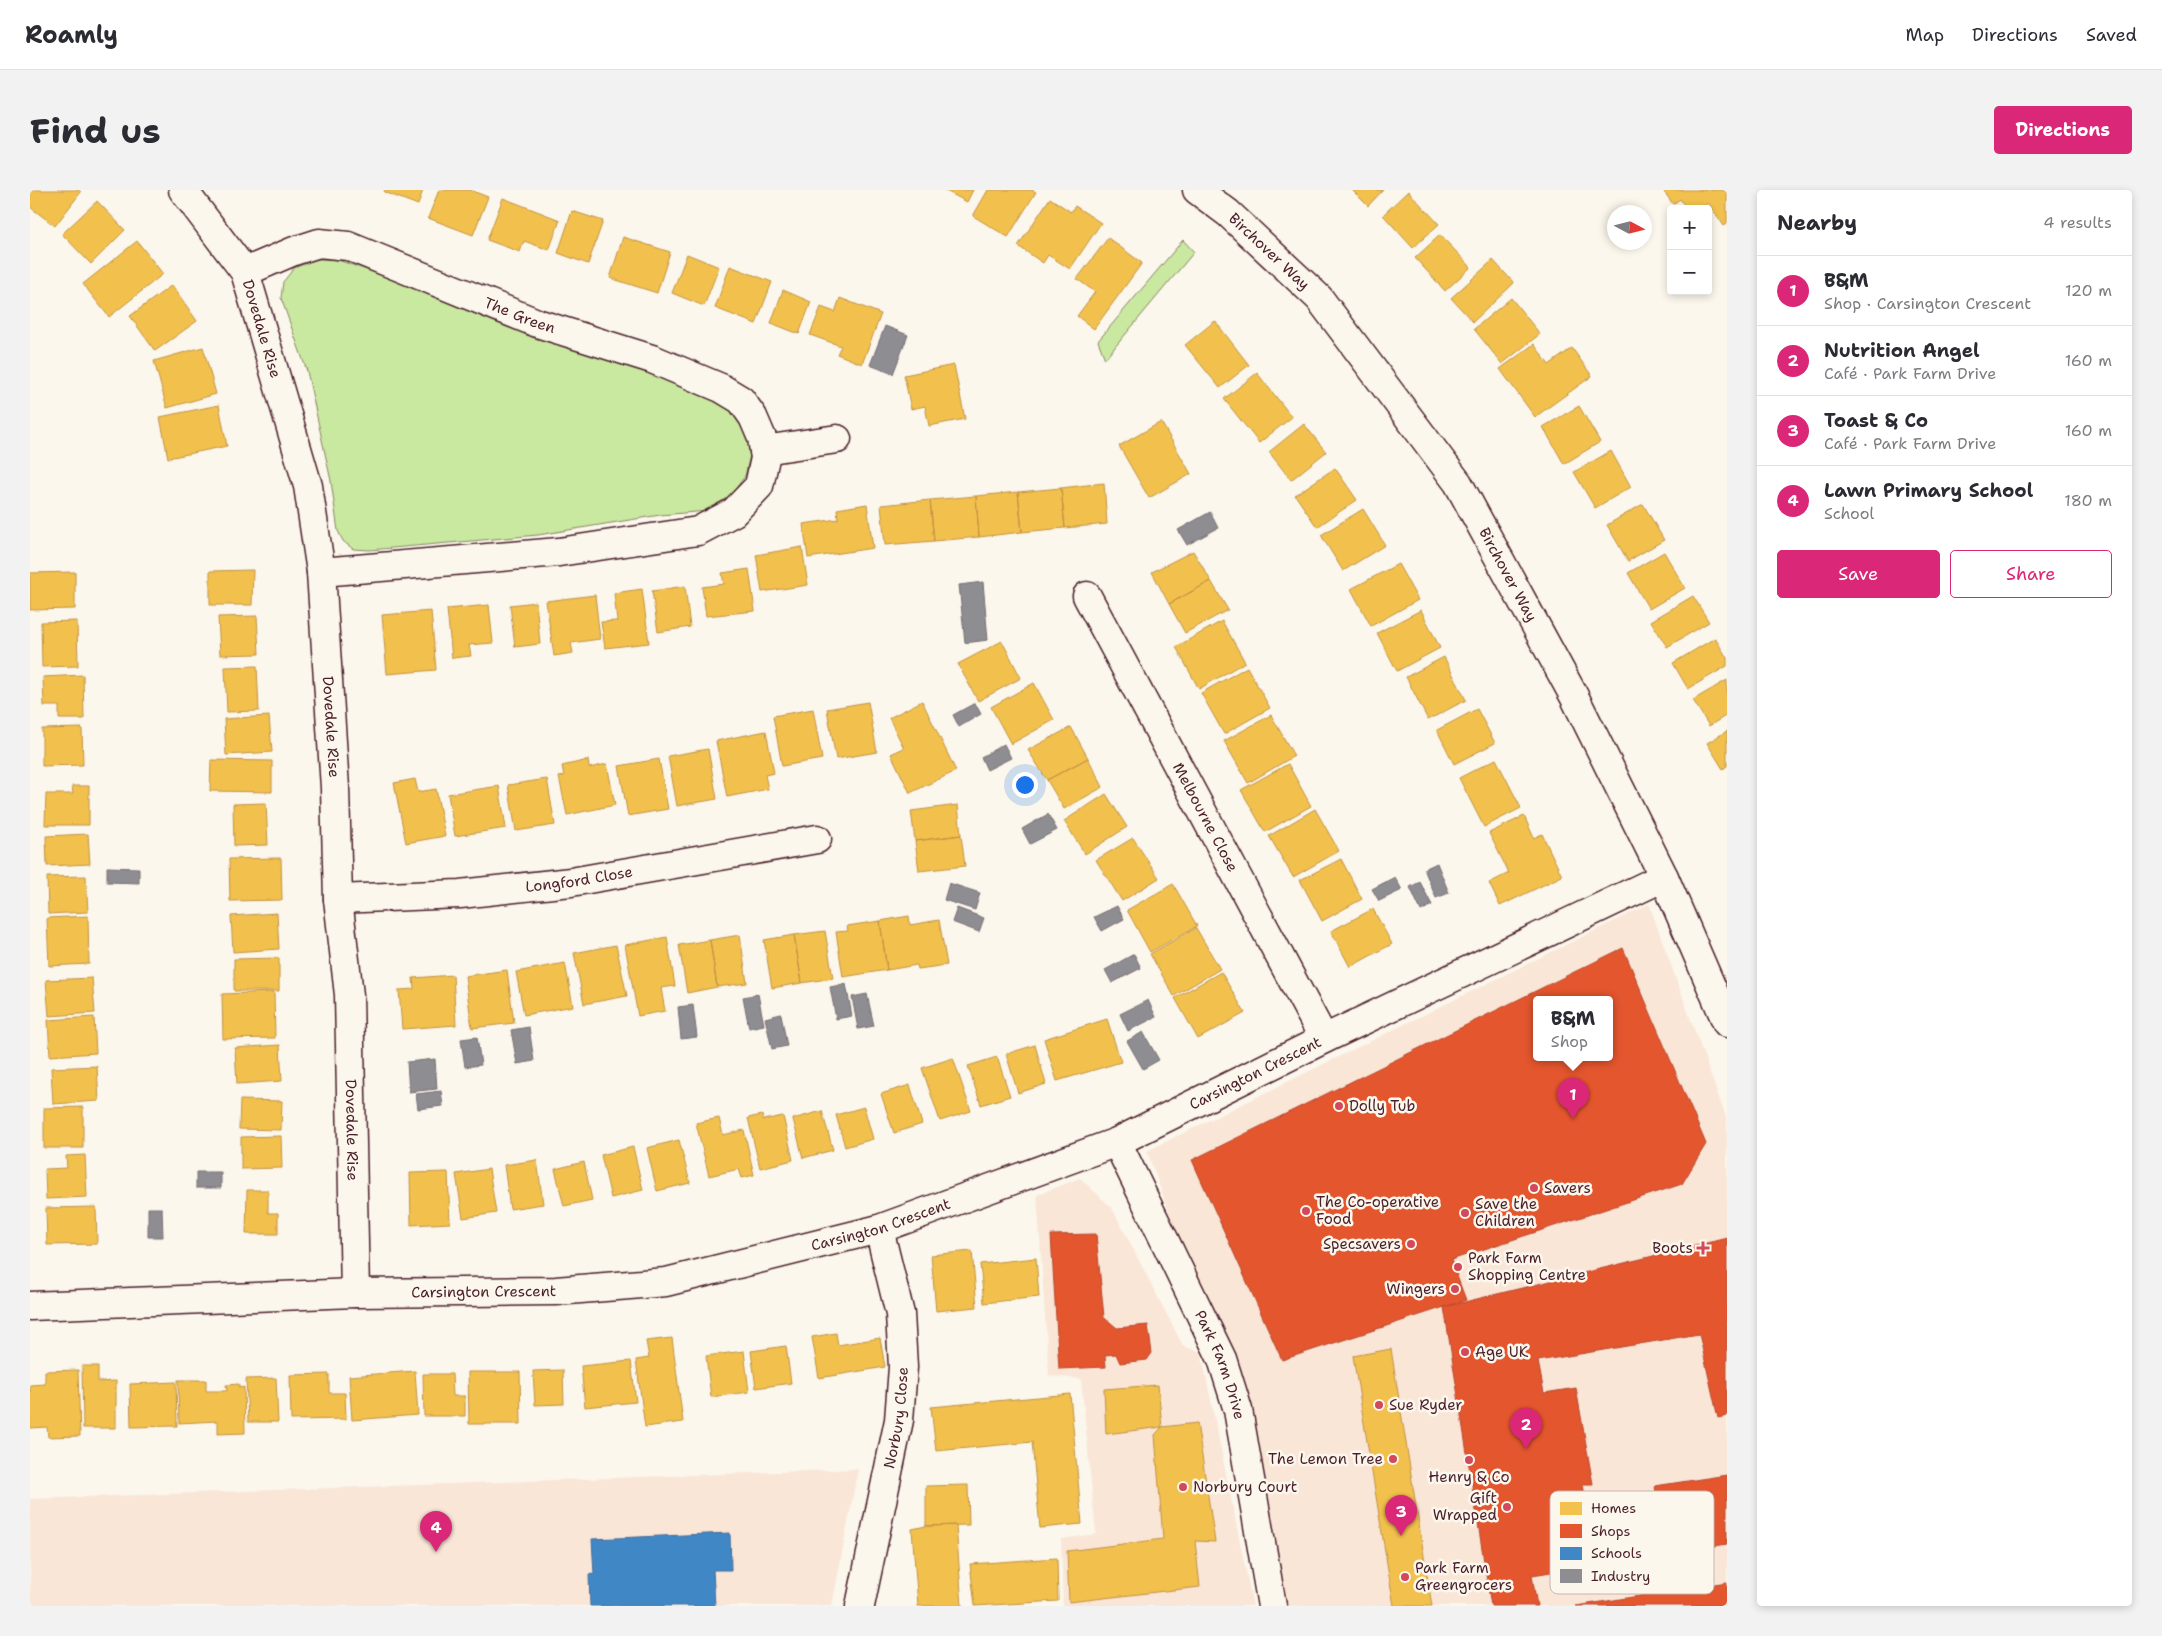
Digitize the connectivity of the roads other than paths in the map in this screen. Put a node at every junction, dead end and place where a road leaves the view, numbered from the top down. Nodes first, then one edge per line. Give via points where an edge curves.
1 (183, 190) edge
2 (1197, 190) edge
3 (245, 272) junction
4 (837, 439) dead end
5 (764, 450) junction
6 (321, 572) junction
7 (1087, 596) dead end
8 (817, 839) dead end
9 (1664, 877) junction
10 (338, 899) junction
11 (1727, 1023) edge
12 (1324, 1039) junction
13 (1117, 1142) junction
14 (879, 1229) junction
15 (355, 1293) junction
16 (30, 1306) edge
17 (860, 1606) edge
18 (1272, 1606) edge

1 - 3 street, Dovedale Rise
2 - 9 street, Birchover Way via 1320,298 1458,482 1574,696
3 - 5 street, The Green via 319,243 348,246 537,323 652,359 721,388 741,400 753,416
3 - 6 street, Dovedale Rise via 308,486
4 - 5 street
5 - 6 street, The Green via 759,486 734,512 698,531 559,552
6 - 10 street, Dovedale Rise via 335,788
7 - 12 street, Melbourne Close
8 - 10 street, Longford Close via 571,882 460,894
9 - 11 street, Birchover Way
9 - 12 street, Carsington Crescent
10 - 15 street, Dovedale Rise via 349,995
12 - 13 street, Carsington Crescent
13 - 14 street, Carsington Crescent
13 - 18 street, Park Farm Drive via 1222,1359 1238,1410
14 - 15 street, Carsington Crescent via 666,1282 556,1291
14 - 17 street, Norbury Close via 900,1314 903,1367 898,1420
15 - 16 street, Carsington Crescent

